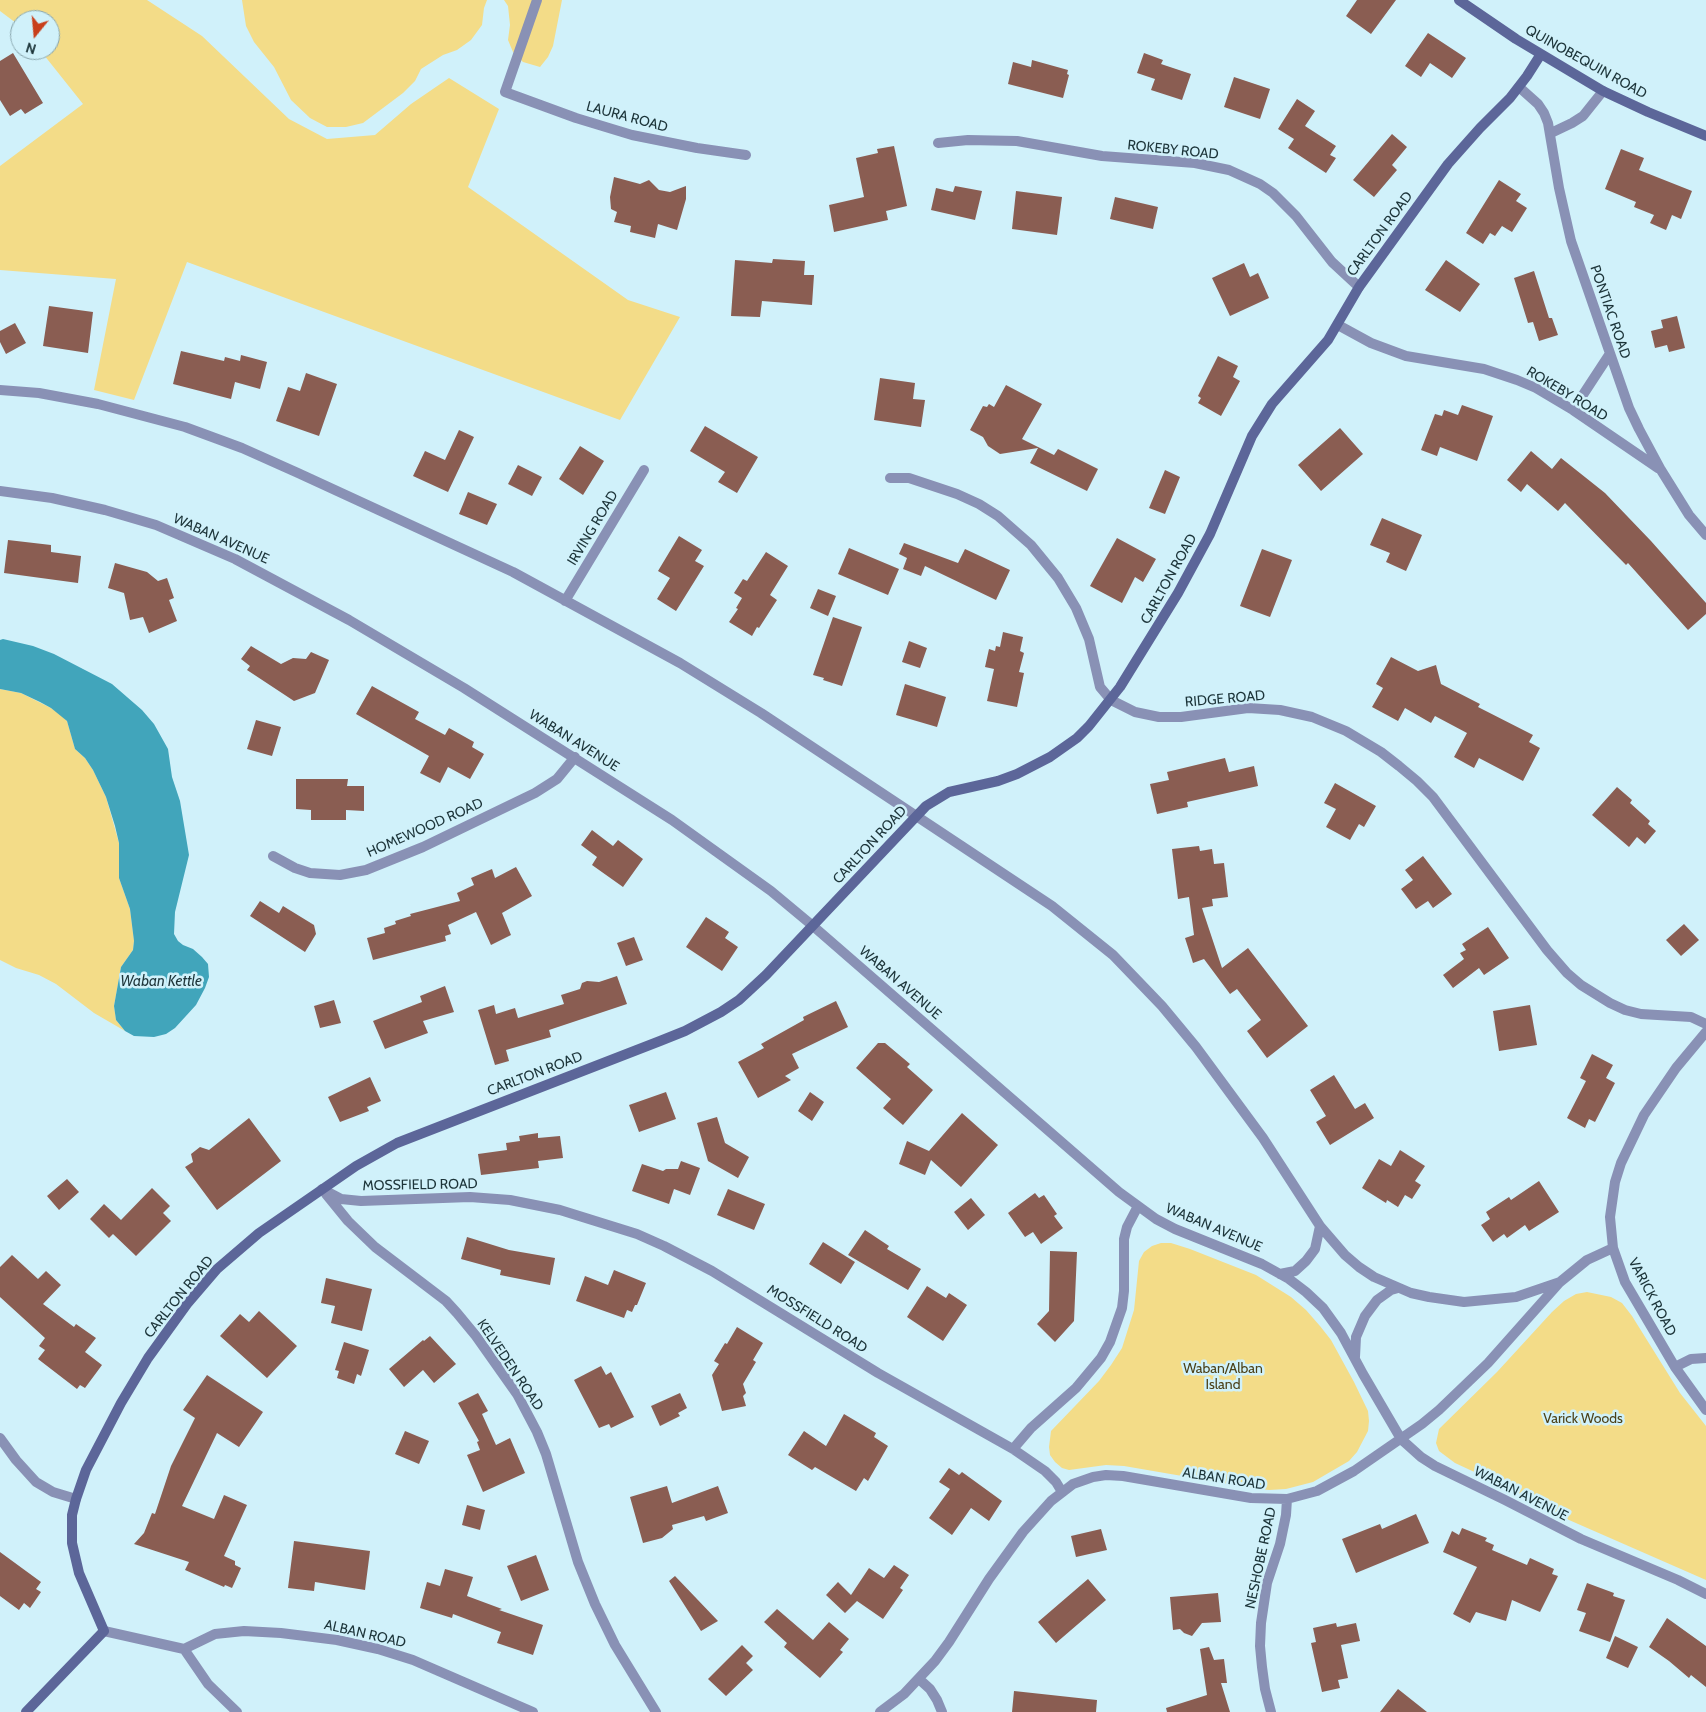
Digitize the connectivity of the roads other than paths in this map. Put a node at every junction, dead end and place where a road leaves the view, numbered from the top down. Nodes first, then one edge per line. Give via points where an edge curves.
1 (537, 0) edge
2 (1459, 0) edge
3 (1540, 54) junction
4 (1519, 87) junction
5 (1603, 91) junction
6 (1551, 133) junction
7 (1706, 136) edge
8 (938, 143) dead end
9 (746, 156) dead end
10 (1359, 286) junction
11 (1338, 325) junction
12 (1609, 355) junction
13 (0, 390) edge
14 (1573, 410) junction
15 (644, 470) dead end
16 (1661, 470) junction
17 (890, 478) dead end
18 (0, 491) edge
19 (1706, 535) edge
20 (565, 600) junction
21 (1111, 700) junction
22 (575, 757) junction
23 (917, 815) junction
24 (273, 856) dead end
25 (813, 926) junction
26 (1706, 1024) edge
27 (1706, 1032) edge
28 (322, 1189) junction
29 (1138, 1206) junction
30 (1320, 1226) junction
31 (1613, 1248) junction
32 (1280, 1274) junction
33 (1560, 1282) junction
34 (1398, 1288) junction
35 (1355, 1358) junction
36 (1706, 1358) edge
37 (1676, 1367) junction
38 (1706, 1410) edge
39 (0, 1438) edge
40 (1401, 1439) junction
41 (1013, 1449) junction
42 (1062, 1492) junction
43 (76, 1499) junction
44 (1287, 1499) junction
45 (1706, 1594) edge
46 (104, 1631) junction
47 (184, 1649) junction
48 (919, 1679) junction
49 (26, 1712) edge
50 (237, 1712) edge
51 (533, 1712) edge
52 (656, 1712) edge
53 (880, 1712) edge
54 (942, 1712) edge
55 (1271, 1712) edge

1 - 9 street, LAURA ROAD via 505,92 626,133
2 - 3 street, QUINOBEQUIN ROAD
3 - 4 street, CARLTON ROAD
3 - 5 street, QUINOBEQUIN ROAD
4 - 6 street, PONTIAC ROAD via 1544,112
4 - 10 street, CARLTON ROAD via 1448,164
5 - 6 street via 1583,116
5 - 7 street, QUINOBEQUIN ROAD
6 - 12 street, PONTIAC ROAD via 1571,241
8 - 10 street, ROKEBY ROAD via 1017,141 1126,159 1195,163 1229,170 1260,184 1279,198 1332,262
10 - 11 street, CARLTON ROAD
11 - 14 street, ROKEBY ROAD via 1371,343 1406,356 1502,374 1536,388
11 - 21 street, CARLTON ROAD via 1261,420 1193,567
12 - 14 street
12 - 16 street, PONTIAC ROAD via 1635,422
13 - 20 street via 39,393 98,404 212,437 298,472 484,558
14 - 16 street, ROKEBY ROAD
15 - 20 street, IRVING ROAD
16 - 19 street, PONTIAC ROAD via 1689,515
17 - 21 street via 909,478 957,494 998,516 1031,545 1058,578 1076,608 1089,639 1100,686
18 - 22 street, WABAN AVENUE via 105,510 156,525 208,546 349,620
20 - 23 street via 709,680
21 - 23 street, CARLTON ROAD via 1077,738 1050,757 1011,776 949,792
21 - 26 street, RIDGE ROAD via 1135,712 1159,718 1248,708 1280,710 1312,717 1346,731 1399,766 1433,798 1547,950 1581,985 1625,1010 1691,1017
22 - 24 street, HOMEWOOD ROAD via 557,779 535,793 423,847 366,870 340,875 310,873
22 - 25 street, WABAN AVENUE via 694,835
23 - 25 street, CARLTON ROAD
23 - 30 street via 1052,906 1129,970 1174,1019 1229,1090
25 - 28 street, CARLTON ROAD via 756,986 715,1015 660,1041 397,1143
25 - 29 street, WABAN AVENUE
27 - 31 street, VARICK ROAD via 1658,1092 1629,1146 1612,1199 1610,1232
28 - 41 street, MOSSFIELD ROAD via 341,1199 361,1201 470,1197 510,1200 560,1210 637,1234 712,1271 891,1381
28 - 43 street, CARLTON ROAD via 242,1246 187,1304 135,1380 94,1454
28 - 52 street, KELVEDEN ROAD via 375,1247 446,1301 476,1336 517,1394 546,1454 578,1562 599,1612
29 - 32 street, WABAN AVENUE via 1175,1229
29 - 41 street via 1124,1239 1122,1308 1110,1342 1076,1388 1031,1428
30 - 32 street via 1315,1249 1306,1262 1295,1270
30 - 34 street via 1359,1267
31 - 33 street, ALBAN ROAD via 1587,1260
31 - 37 street, VARICK ROAD via 1625,1282
32 - 35 street, WABAN AVENUE via 1306,1292 1326,1313
33 - 34 street via 1516,1297 1464,1302
33 - 40 street, ALBAN ROAD via 1470,1381
34 - 35 street via 1377,1300 1365,1316 1356,1337
35 - 40 street, WABAN AVENUE
36 - 37 street
37 - 38 street, VARICK ROAD
39 - 43 street via 36,1482
40 - 44 street, ALBAN ROAD via 1333,1483
40 - 45 street, WABAN AVENUE via 1442,1470 1582,1539
41 - 42 street, MOSSFIELD ROAD via 1045,1471
42 - 44 street, ALBAN ROAD via 1074,1484 1106,1475 1251,1498
42 - 48 street, ALBAN ROAD via 1023,1532 949,1642
43 - 46 street, CARLTON ROAD via 71,1530 74,1558
44 - 55 street, NESHOBE ROAD via 1285,1522 1267,1583 1261,1623 1262,1667
46 - 47 street
46 - 49 street
47 - 50 street via 208,1684
47 - 51 street, ALBAN ROAD via 216,1634 244,1631 344,1642 431,1666
48 - 53 street, ALBAN ROAD
48 - 54 street via 930,1689

